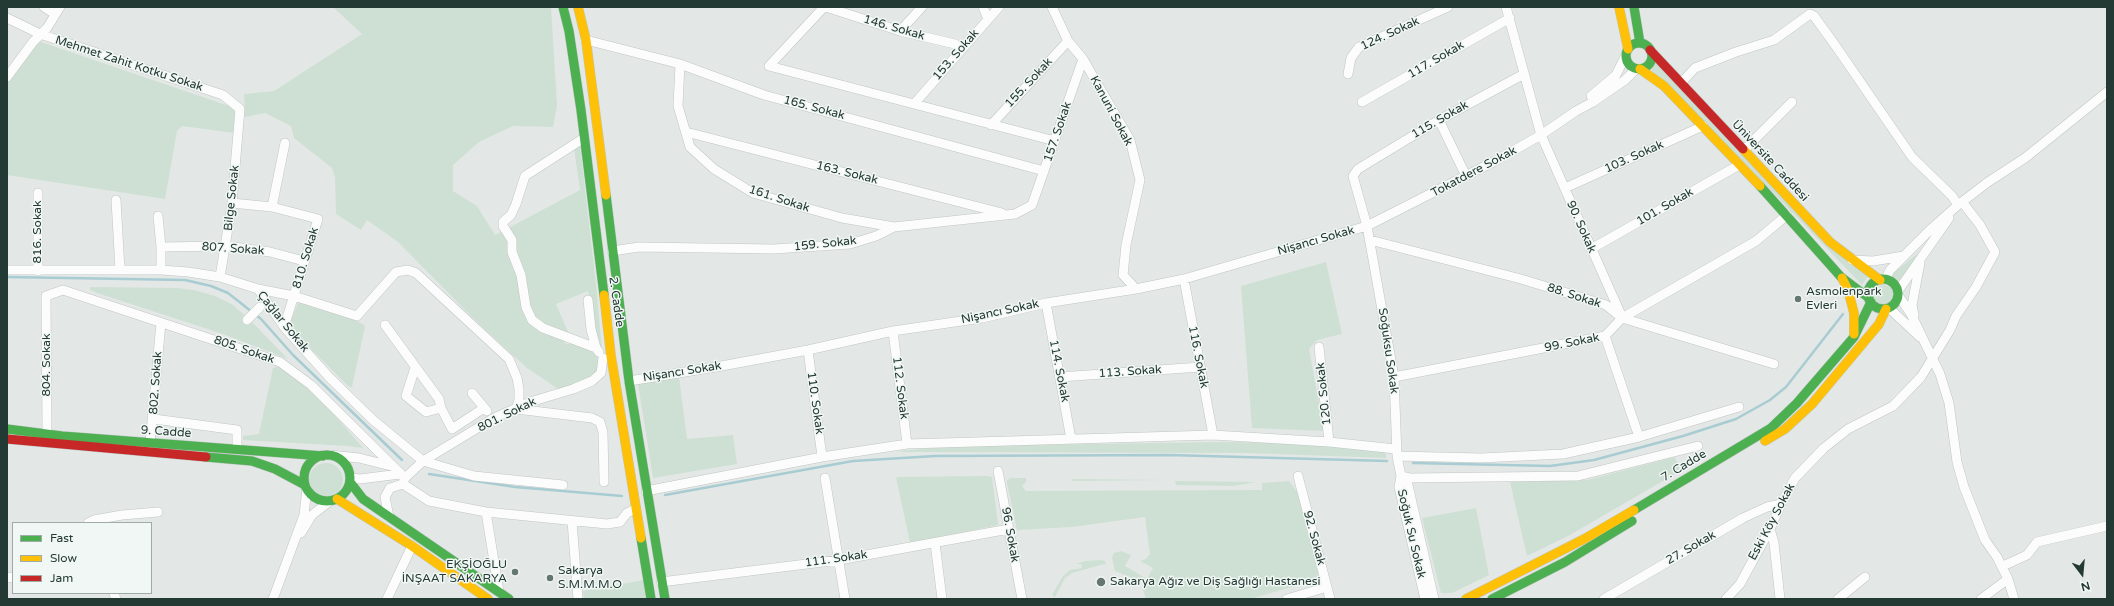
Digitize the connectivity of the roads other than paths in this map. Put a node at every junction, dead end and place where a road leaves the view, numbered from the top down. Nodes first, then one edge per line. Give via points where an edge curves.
1 (44, 7) edge
2 (563, 7) edge
3 (578, 7) edge
4 (825, 7) edge
5 (922, 7) edge
6 (983, 7) edge
7 (999, 7) edge
8 (1052, 7) edge
9 (1425, 7) edge
10 (1448, 7) edge
11 (1506, 7) edge
12 (1619, 7) edge
13 (1634, 7) edge
14 (57, 10) edge
15 (1430, 16) junction
16 (7, 18) edge
17 (1510, 18) junction
18 (988, 19) junction
19 (900, 31) junction
20 (40, 34) junction
21 (586, 40) junction
22 (1068, 41) junction
23 (1640, 43) junction
24 (960, 49) junction
25 (1650, 50) junction
26 (1627, 52) junction
27 (1083, 59) junction
28 (680, 64) junction
29 (1638, 69) junction
30 (8, 73) edge
31 (1348, 74) dead end
32 (1524, 74) junction
33 (1681, 83) junction
34 (2107, 92) edge
35 (1362, 102) dead end
36 (1792, 102) dead end
37 (914, 104) junction
38 (1576, 111) junction
39 (240, 118) joint
40 (1439, 120) junction
41 (991, 124) junction
42 (1703, 126) junction
43 (686, 132) junction
44 (1541, 135) junction
45 (584, 138) junction
46 (1055, 141) junction
47 (285, 143) dead end
48 (1744, 150) junction
49 (1739, 165) junction
50 (1358, 169) joint
51 (1044, 171) junction
52 (1466, 176) junction
53 (1564, 188) junction
54 (38, 193) dead end
55 (116, 200) dead end
56 (232, 203) junction
57 (1961, 204) junction
58 (1032, 205) joint
59 (272, 207) junction
60 (1009, 214) junction
61 (1787, 215) junction
62 (158, 216) dead end
63 (1368, 226) junction
64 (894, 227) junction
65 (1370, 240) junction
66 (226, 246) junction
67 (161, 247) junction
68 (1592, 249) junction
69 (612, 251) junction
70 (1904, 256) junction
71 (1850, 259) junction
72 (1920, 260) junction
73 (304, 262) junction
74 (7, 270) edge
75 (38, 270) junction
76 (120, 270) junction
77 (160, 270) junction
78 (220, 277) junction
79 (1841, 277) junction
80 (1184, 280) junction
81 (1882, 280) junction
82 (258, 289) junction
83 (1136, 289) junction
84 (1898, 293) junction
85 (46, 296) joint
86 (294, 296) junction
87 (588, 300) dead end
88 (1870, 300) junction
89 (1046, 303) junction
90 (260, 307) dead end
91 (1888, 308) junction
92 (1622, 318) junction
93 (247, 320) dead end
94 (1915, 320) junction
95 (161, 323) junction
96 (385, 325) dead end
97 (284, 326) junction
98 (892, 331) junction
99 (1605, 336) junction
100 (1854, 337) junction
101 (1319, 347) dead end
102 (596, 348) junction
103 (808, 350) junction
104 (1928, 350) junction
105 (607, 357) junction
106 (1933, 358) junction
107 (1774, 364) dead end
108 (1200, 367) junction
109 (415, 368) junction
110 (1060, 377) junction
111 (1394, 377) junction
112 (629, 381) junction
113 (472, 392) dead end
114 (1739, 407) dead end
115 (441, 408) junction
116 (484, 408) junction
117 (516, 409) junction
118 (494, 418) junction
119 (154, 419) junction
120 (7, 429) edge
121 (47, 434) junction
122 (1213, 435) junction
123 (1639, 437) junction
124 (7, 439) edge
125 (1072, 439) junction
126 (1329, 442) junction
127 (150, 443) junction
128 (907, 444) junction
129 (1698, 446) dead end
130 (237, 448) junction
131 (1396, 453) junction
132 (326, 455) junction
133 (822, 457) junction
134 (423, 461) junction
135 (392, 466) junction
136 (998, 471) dead end
137 (1298, 476) dead end
138 (1401, 476) junction
139 (403, 478) junction
140 (825, 478) dead end
141 (350, 480) junction
142 (604, 482) dead end
143 (563, 485) dead end
144 (306, 487) junction
145 (646, 491) junction
146 (334, 500) junction
147 (1781, 504) junction
148 (635, 508) junction
149 (158, 512) dead end
150 (486, 512) junction
151 (389, 518) junction
152 (572, 521) junction
153 (90, 522) edge
154 (2107, 526) edge
155 (1770, 529) junction
156 (1009, 530) junction
157 (295, 542) junction
158 (935, 543) junction
159 (412, 546) junction
160 (839, 560) junction
161 (2002, 566) junction
162 (1865, 577) dead end
163 (2008, 579) junction
164 (661, 582) junction
165 (1327, 587) junction
166 (499, 592) junction
167 (1843, 597) edge
168 (273, 599) edge
169 (387, 599) edge
170 (488, 599) edge
171 (508, 599) edge
172 (578, 599) edge
173 (651, 599) edge
174 (665, 599) edge
175 (845, 599) edge
176 (942, 599) edge
177 (1022, 599) edge
178 (1287, 599) edge
179 (1330, 599) edge
180 (1425, 599) edge
181 (1434, 599) edge
182 (1466, 599) edge
183 (1492, 599) edge
184 (1604, 599) edge
185 (1726, 599) edge
186 (1780, 599) edge
187 (1981, 599) edge
188 (2014, 599) edge

1 - 14 street
2 - 45 main road, 2. Cadde
3 - 21 main road, 2. Cadde
4 - 19 street, 146. Sokak
4 - 37 street via 769,66
5 - 19 street
6 - 18 street
7 - 18 street, 153. Sokak
8 - 22 street, Kanuni Sokak
9 - 15 street
10 - 15 street, 124. Sokak
11 - 17 street, 90. Sokak
12 - 26 main road
13 - 23 main road
14 - 20 street via 47,28
15 - 31 street, 124. Sokak via 1359,47 1351,58
16 - 20 street, Mehmet Zahit Kotku Sokak
17 - 32 street, 90. Sokak
17 - 35 street, 117. Sokak
18 - 24 street, 153. Sokak
19 - 24 street, 146. Sokak via 955,44
20 - 30 street
20 - 39 street, Mehmet Zahit Kotku Sokak via 223,95 240,109
21 - 28 street, 165. Sokak
21 - 69 main road, 2. Cadde
22 - 27 street, Kanuni Sokak
22 - 41 street, 155. Sokak
23 - 25 main road
23 - 26 main road via 1634,44
24 - 37 street, 153. Sokak
25 - 29 main road via 1650,63 1645,68
25 - 33 main road, Üniversite Caddesi
26 - 29 main road via 1629,65
26 - 38 street, Tokatdere Sokak via 1616,75
27 - 46 street, 157. Sokak
27 - 83 street, Kanuni Sokak via 1130,140 1140,180 1126,245 1123,275
28 - 43 street, 161. Sokak via 678,106
28 - 51 street, 165. Sokak via 764,94
29 - 38 street, Tokatdere Sokak via 1593,102
29 - 42 main road, Üniversite Caddesi via 1664,86
32 - 40 street, 115. Sokak
32 - 44 street, 90. Sokak
33 - 48 main road, Üniversite Caddesi
33 - 57 street via 1695,68 1774,40 1810,14 1835,44 1912,157
34 - 57 street
36 - 48 street
37 - 41 street
38 - 44 street, Tokatdere Sokak
39 - 56 street, Bilge Sokak
40 - 50 street, 115. Sokak
40 - 52 street
41 - 46 street
42 - 49 main road, Üniversite Caddesi
42 - 53 street, 103. Sokak
43 - 60 street, 163. Sokak
43 - 64 street, 161. Sokak via 690,147 714,169 753,193 842,218
44 - 52 street, Tokatdere Sokak
44 - 53 street, 90. Sokak
45 - 102 street via 525,176 516,204 511,215 503,222 503,226 512,240 512,252 521,275 526,308 532,320 543,328
45 - 105 main road, 2. Cadde
46 - 51 street, 157. Sokak
47 - 59 street
48 - 71 main road, Üniversite Caddesi via 1830,242
49 - 61 main road, Üniversite Caddesi
49 - 68 street, 101. Sokak
50 - 63 street, Soğuksu Sokak via 1353,176
51 - 58 street, 157. Sokak
52 - 63 street, Tokatdere Sokak
53 - 68 street, 90. Sokak
54 - 75 street, 816. Sokak
55 - 76 street
56 - 59 street
56 - 66 street, Bilge Sokak
57 - 70 street
57 - 72 street
57 - 106 street, Eski Köy Sokak via 1980,226 1995,252
58 - 60 street, 159. Sokak via 1015,214
59 - 73 street, 810. Sokak via 318,219
60 - 64 street, 159. Sokak
61 - 79 main road, Üniversite Caddesi
61 - 92 street, 99. Sokak via 1756,241
62 - 67 street
63 - 65 street, Soğuksu Sokak
63 - 80 street, Nişancı Sokak
64 - 69 street, 159. Sokak via 850,244 774,249 639,247
65 - 92 street, 88. Sokak via 1521,279 1606,305
65 - 111 street, Soğuksu Sokak
66 - 67 street, 807. Sokak
66 - 73 street, 807. Sokak via 270,252
66 - 78 street, Bilge Sokak
67 - 77 street
68 - 92 street, 90. Sokak
69 - 112 main road, 2. Cadde
70 - 71 street via 1873,261
70 - 81 street
71 - 81 main road, Üniversite Caddesi
72 - 84 street
72 - 94 street via 1912,305
73 - 86 street, 810. Sokak
74 - 75 street, Çağlar Sokak
75 - 76 street, Çağlar Sokak
76 - 77 street, Çağlar Sokak
77 - 78 street, Çağlar Sokak
78 - 82 street, Çağlar Sokak
79 - 88 main road, Üniversite Caddesi
79 - 100 main road via 1848,290 1854,313
80 - 83 street, Nişancı Sokak
80 - 108 street, 116. Sokak
81 - 84 main road via 1893,283
81 - 88 main road via 1870,287
82 - 86 street
82 - 97 street, Çağlar Sokak
83 - 89 street, Nişancı Sokak
84 - 91 main road via 1896,303
84 - 94 street
85 - 95 street, 805. Sokak via 63,290
85 - 121 street, 804. Sokak
86 - 97 street, 810. Sokak
86 - 117 street via 356,316 396,272 408,270 424,278 509,359 519,389 520,400
87 - 102 street
88 - 91 main road via 1877,308
88 - 100 main road, 7. Cadde
89 - 98 street, Nişancı Sokak via 982,318
89 - 110 street, 114. Sokak
90 - 93 street
91 - 104 street via 1916,332
91 - 183 main road, 7. Cadde via 1879,324 1817,398 1784,429 1565,562
92 - 99 street, 99. Sokak
92 - 107 street, 88. Sokak
94 - 104 street
95 - 119 street, 802. Sokak
95 - 135 street, 805. Sokak via 280,362 311,385
96 - 109 street
97 - 134 street, Çağlar Sokak via 329,377 373,420
98 - 103 street, Nişancı Sokak
98 - 128 street, 112. Sokak
99 - 111 street, 99. Sokak
99 - 123 street
100 - 182 main road, 7. Cadde via 1797,403 1771,428 1586,538
101 - 126 street, 120. Sokak
102 - 105 street
103 - 112 street, Nişancı Sokak
103 - 133 street, 110. Sokak
104 - 106 street
105 - 117 street, 801. Sokak via 601,373 592,381
105 - 148 main road, 2. Cadde
106 - 147 street, Eski Köy Sokak via 1920,377 1893,406 1848,429 1819,453 1796,478
106 - 161 street via 1950,403 1957,462 1964,487 1985,540
108 - 110 street, 113. Sokak
108 - 122 street, 116. Sokak
109 - 115 street via 439,398
109 - 115 street via 406,396 426,412
110 - 125 street, 114. Sokak
111 - 131 street, Soğuksu Sokak
112 - 145 main road, 2. Cadde
113 - 116 street
114 - 123 street
115 - 116 street via 452,429
116 - 118 street
117 - 118 street, 801. Sokak
117 - 142 street via 592,418 600,422 603,432
118 - 134 street, 801. Sokak
119 - 127 street, 802. Sokak
119 - 130 street via 238,430
120 - 121 main road, 9. Cadde
121 - 127 main road, 9. Cadde
122 - 125 street
122 - 126 street
123 - 131 street via 1563,454 1481,458
124 - 144 main road, 9. Cadde via 252,461 275,468
125 - 128 street
126 - 131 street
127 - 130 main road, 9. Cadde
128 - 133 street
129 - 138 street via 1578,476
130 - 132 main road, 9. Cadde
131 - 138 street, Soğuksu Sokak
132 - 135 street via 360,458
132 - 141 main road via 342,460 350,472
132 - 144 main road via 311,461 307,467
133 - 145 street
134 - 139 street, 801. Sokak
134 - 143 street via 474,476
135 - 139 street, 805. Sokak
136 - 156 street, 96. Sokak
137 - 165 street, 92. Sokak
138 - 180 street, Soğuk Su Sokak via 1399,488
138 - 181 street, Soğuk Su Sokak via 1408,485
139 - 141 street
139 - 150 street, 805. Sokak via 429,501
139 - 151 street, 801. Sokak via 390,488 385,497
140 - 160 street
141 - 146 main road via 348,489
141 - 151 main road via 363,499
144 - 146 main road via 316,498
144 - 157 street via 304,515
145 - 164 main road, 2. Cadde
146 - 157 street via 312,515
146 - 159 main road
147 - 155 street, Eski Köy Sokak
147 - 184 street, 27. Sokak via 1767,507 1743,518
148 - 152 street, 805. Sokak via 620,522 607,524
148 - 173 main road, 2. Cadde
149 - 153 street via 122,515
150 - 152 street, 805. Sokak
150 - 166 street
151 - 166 main road
152 - 172 street
154 - 161 street via 2037,542 2027,555
155 - 185 street, Eski Köy Sokak via 1740,584
155 - 186 street
156 - 158 street, 111. Sokak
156 - 177 street, 96. Sokak
157 - 168 street
158 - 160 street, 111. Sokak
158 - 176 street
159 - 169 street
159 - 170 main road
160 - 164 street, 111. Sokak
160 - 175 street
161 - 163 street
162 - 167 street
163 - 187 street
163 - 188 street
164 - 174 main road, 2. Cadde
165 - 178 street
165 - 179 street, 92. Sokak
166 - 171 main road

